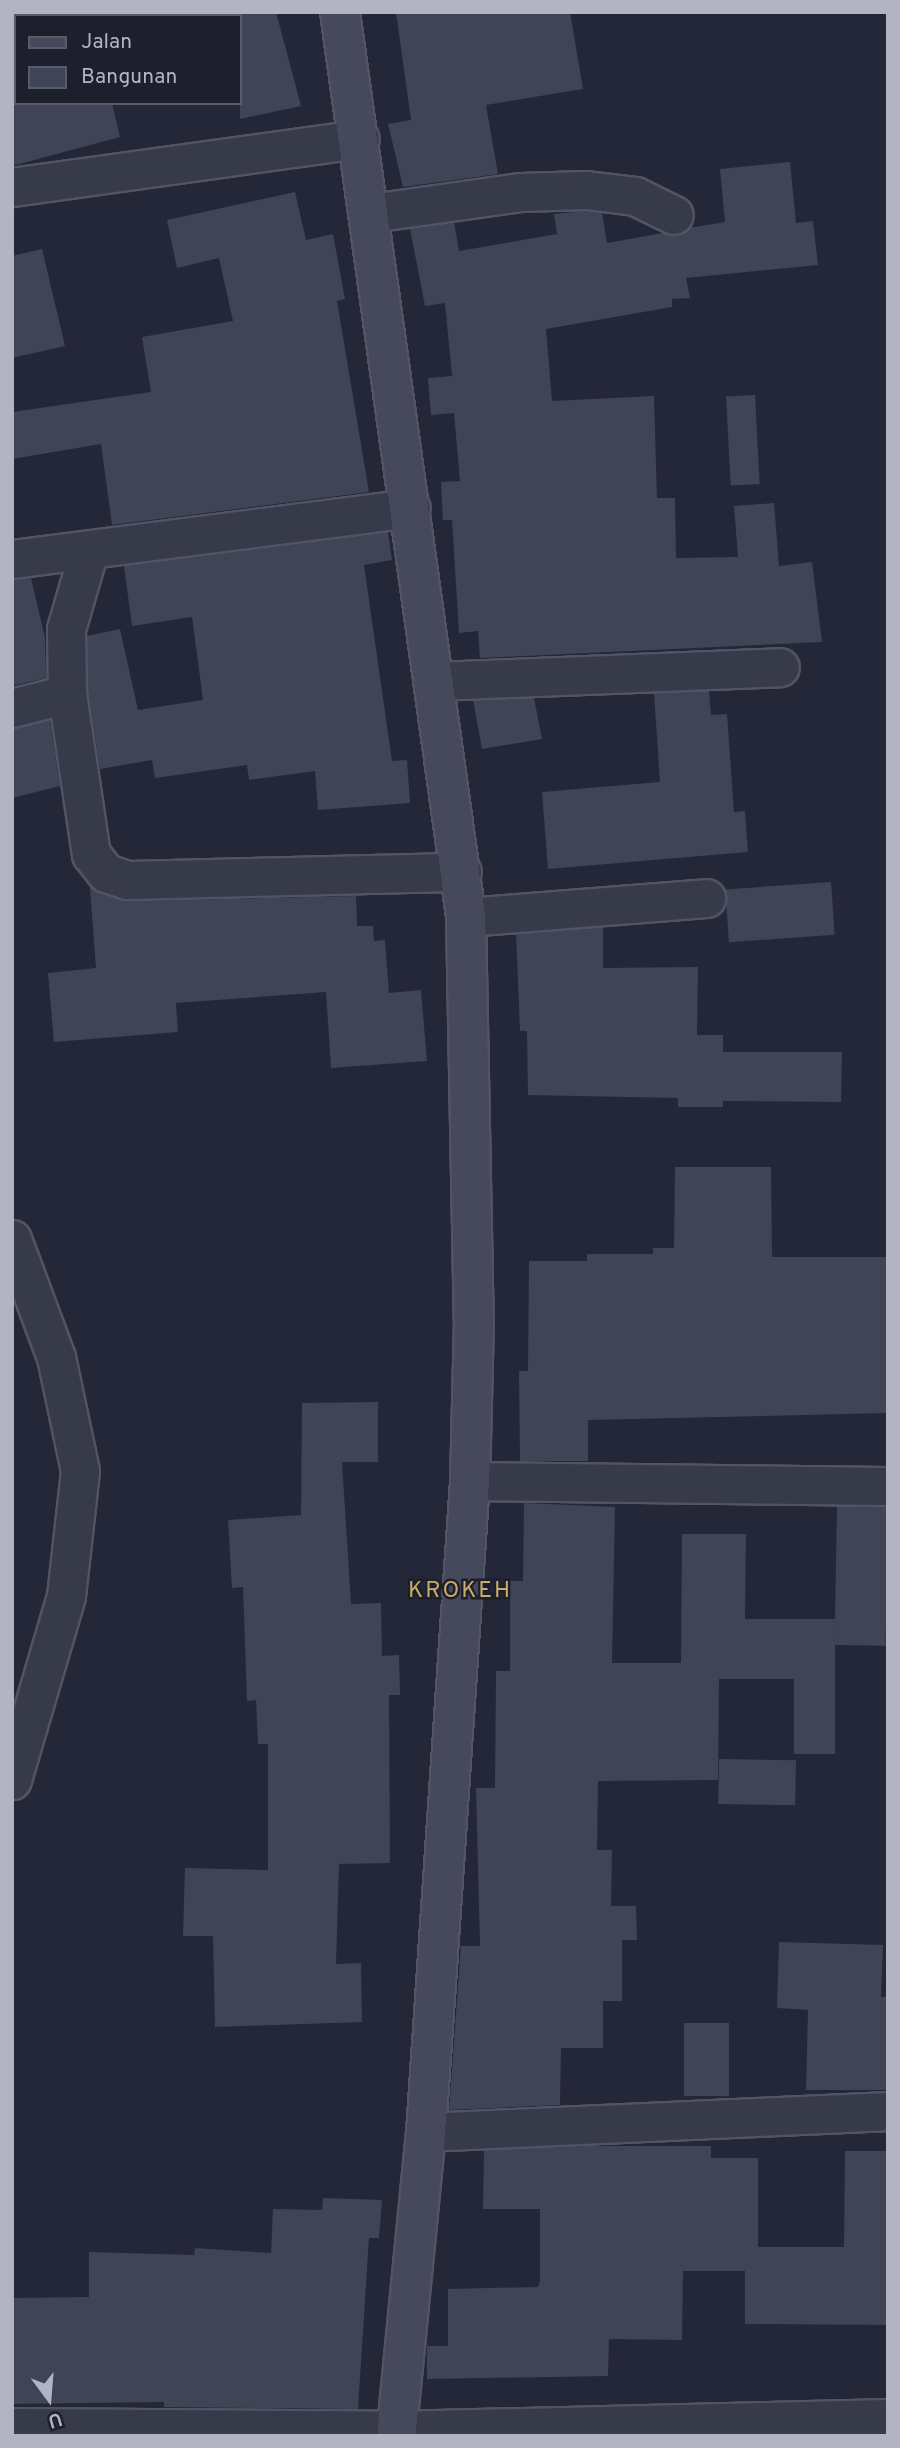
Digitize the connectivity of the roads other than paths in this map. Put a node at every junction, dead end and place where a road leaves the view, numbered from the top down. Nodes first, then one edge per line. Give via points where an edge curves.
1 (341, 12) edge
2 (360, 139) junction
3 (12, 187) edge
4 (371, 214) junction
5 (674, 215) dead end
6 (411, 508) junction
7 (89, 550) junction
8 (12, 559) edge
9 (780, 667) dead end
10 (435, 681) junction
11 (67, 694) junction
12 (12, 708) edge
13 (462, 872) junction
14 (706, 898) dead end
15 (466, 917) junction
16 (12, 1239) edge
17 (470, 1481) junction
18 (888, 1486) edge
19 (12, 1780) edge
20 (888, 2111) edge
21 (426, 2132) junction
22 (888, 2418) edge
23 (12, 2427) edge
24 (396, 2433) edge

1 - 2 main road
2 - 3 street
2 - 4 main road
4 - 5 street via 520,192 586,190 635,196
4 - 6 main road
6 - 7 street
6 - 10 main road
7 - 8 street
7 - 11 street via 66,629
9 - 10 street
10 - 13 main road
11 - 12 street
11 - 13 street via 91,854 106,873 127,880
13 - 15 main road
14 - 15 street
15 - 17 main road via 474,1320
16 - 19 street via 56,1357 80,1471 66,1596
17 - 18 street
17 - 21 main road
20 - 21 street
21 - 24 main road
22 - 24 street
23 - 24 street

